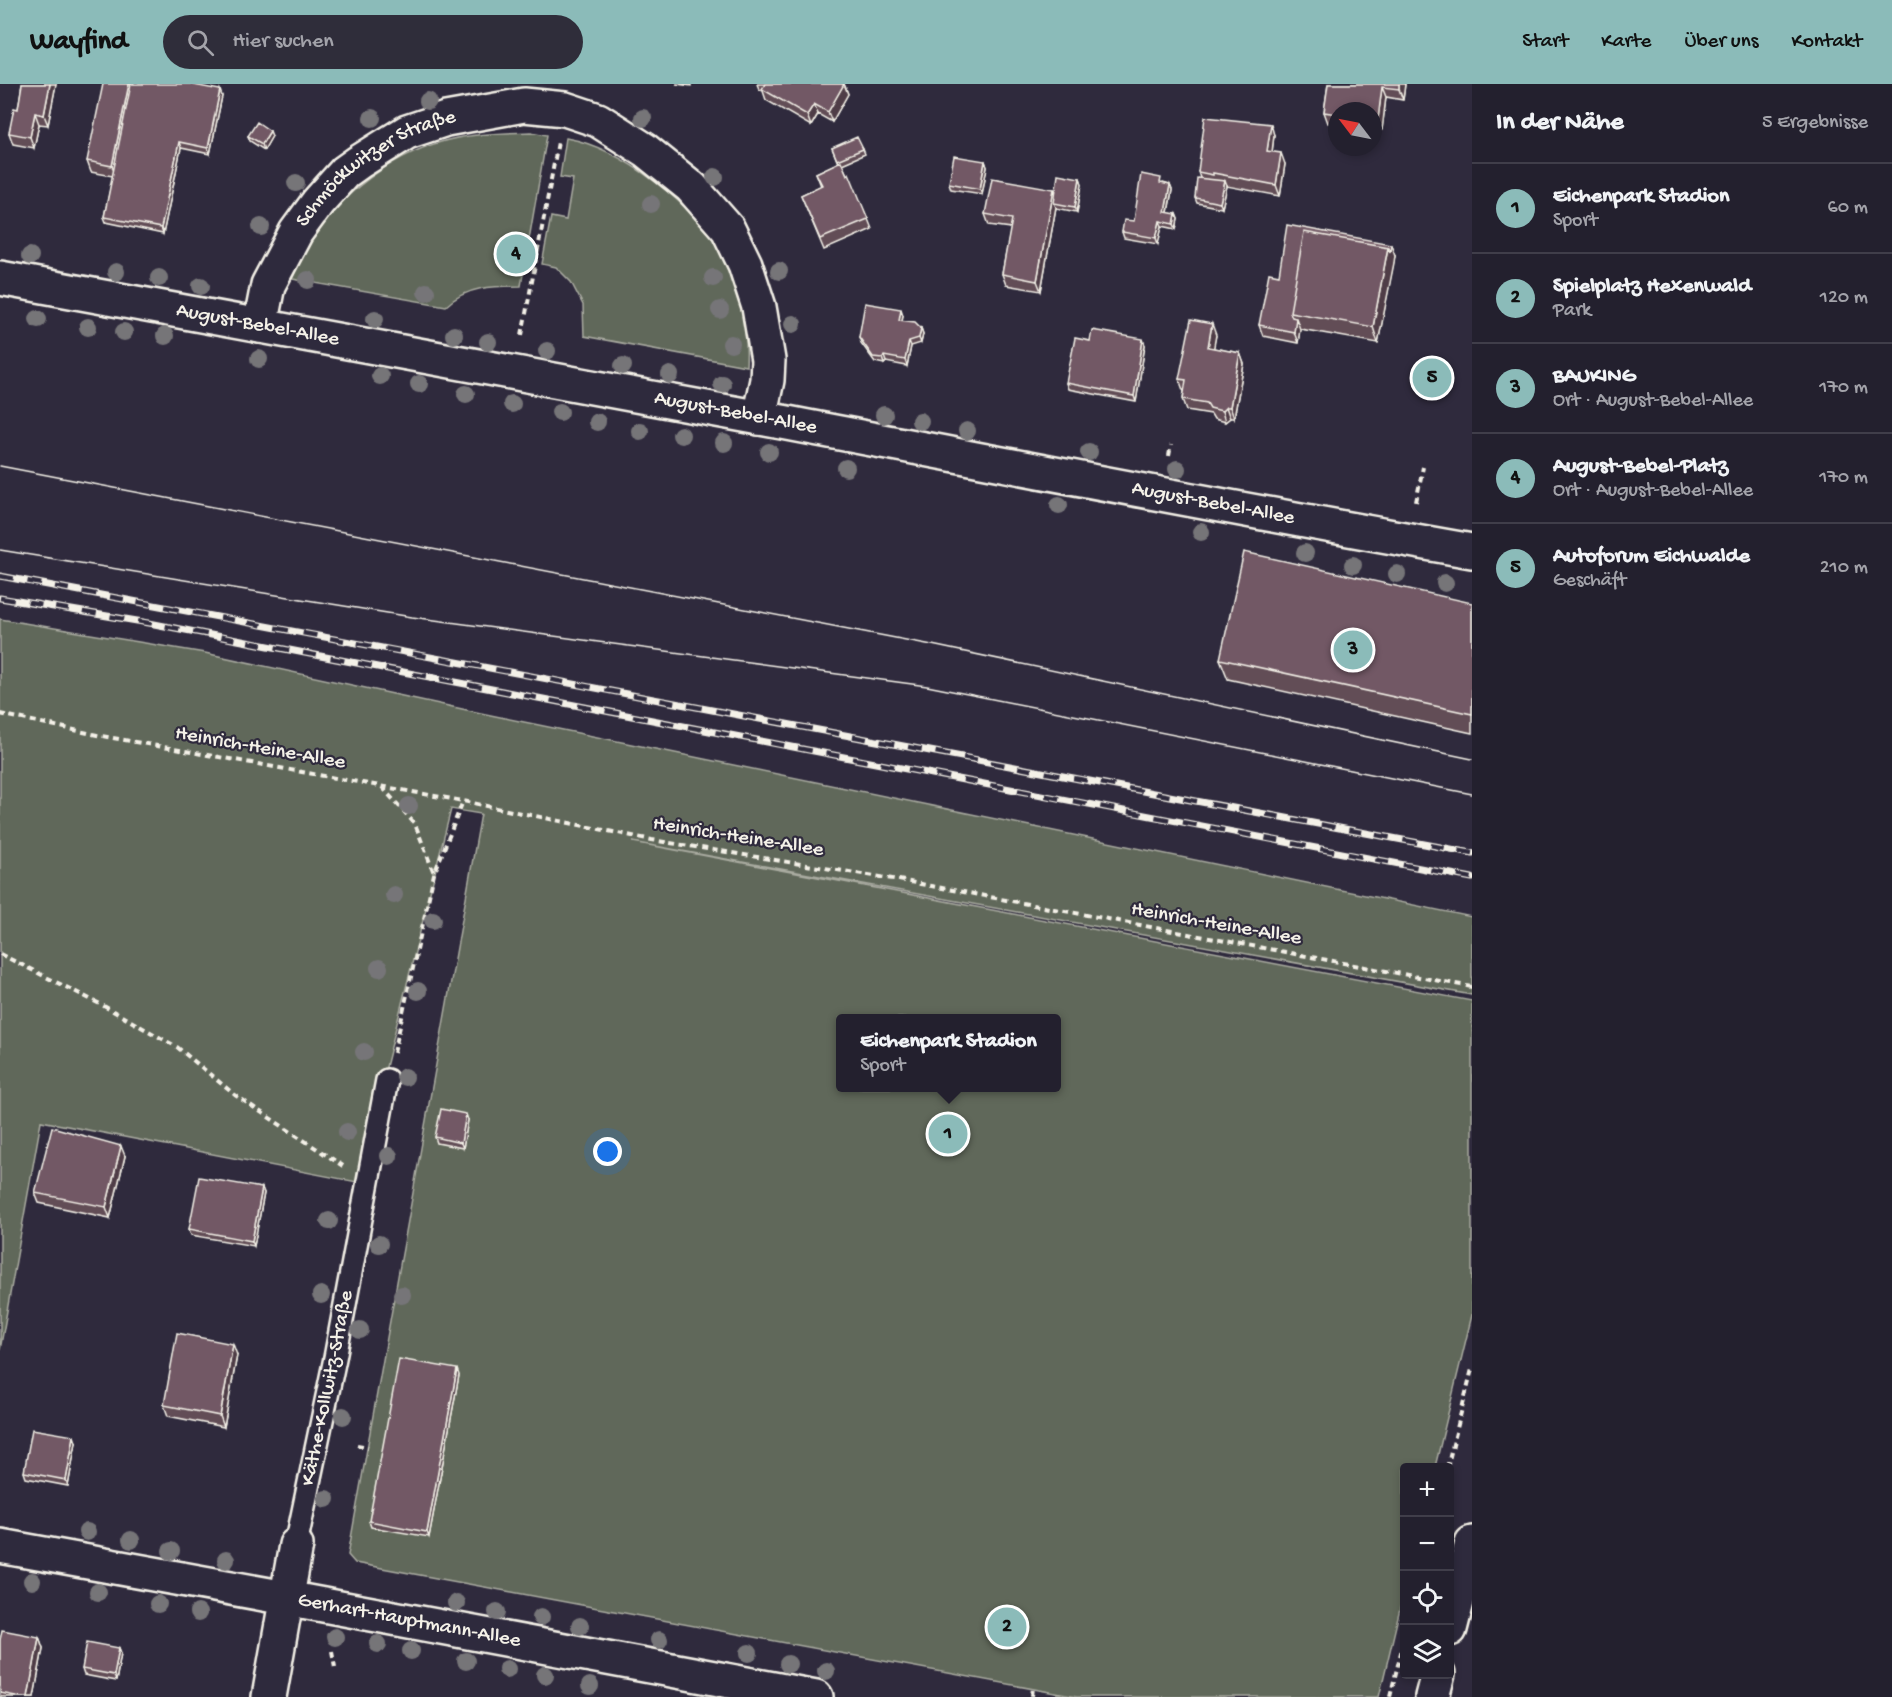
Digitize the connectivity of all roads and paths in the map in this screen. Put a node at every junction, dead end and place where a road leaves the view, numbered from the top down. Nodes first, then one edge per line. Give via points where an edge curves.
1 (567, 96) edge
2 (0, 278) edge
3 (260, 326) junction
4 (522, 335) dead end
5 (759, 418) junction
6 (1171, 445) dead end
7 (1170, 456) dead end
8 (1424, 467) dead end
9 (1416, 502) dead end
10 (1472, 551) edge
11 (0, 714) edge
12 (382, 787) junction
13 (463, 801) junction
14 (434, 874) junction
15 (0, 954) edge
16 (1472, 987) edge
17 (387, 1080) joint
18 (368, 1183) junction
19 (1472, 1368) edge
20 (357, 1445) dead end
21 (368, 1447) dead end
22 (1448, 1463) edge
23 (1472, 1543) edge
24 (296, 1545) joint
25 (0, 1546) edge
26 (286, 1598) junction
27 (1450, 1625) edge
28 (332, 1651) dead end
29 (1400, 1656) edge
30 (335, 1667) dead end
31 (1437, 1679) edge
32 (1033, 1688) dead end
33 (1032, 1696) edge
34 (269, 1697) edge
35 (816, 1697) edge
36 (1390, 1697) edge
37 (1432, 1697) edge

1 - 3 street, Schmöckwitzer Straße via 446,119 407,132 345,172 296,232 268,285
1 - 4 path
1 - 5 street, Schmöckwitzer Straße via 691,187 728,229 759,307 768,360
2 - 3 street, August-Bebel-Allee
3 - 5 street, August-Bebel-Allee
5 - 10 street, August-Bebel-Allee
6 - 7 path
8 - 9 path
11 - 12 path, Heinrich-Heine-Allee
12 - 13 path, Heinrich-Heine-Allee
12 - 14 path via 415,824
13 - 14 path
13 - 16 path, Heinrich-Heine-Allee via 652,840 899,880
14 - 17 path
15 - 18 path via 177,1047 235,1095
17 - 18 lane, Käthe-Kollwitz-Straße
18 - 24 lane, Käthe-Kollwitz-Straße
19 - 22 path
20 - 21 path
23 - 27 street
24 - 26 street, Käthe-Kollwitz-Straße
25 - 26 street, Gerhart-Hauptmann-Allee
26 - 34 street, Käthe-Kollwitz-Straße
26 - 35 street, Gerhart-Hauptmann-Allee
28 - 30 path
29 - 36 path
31 - 37 street
32 - 33 path

